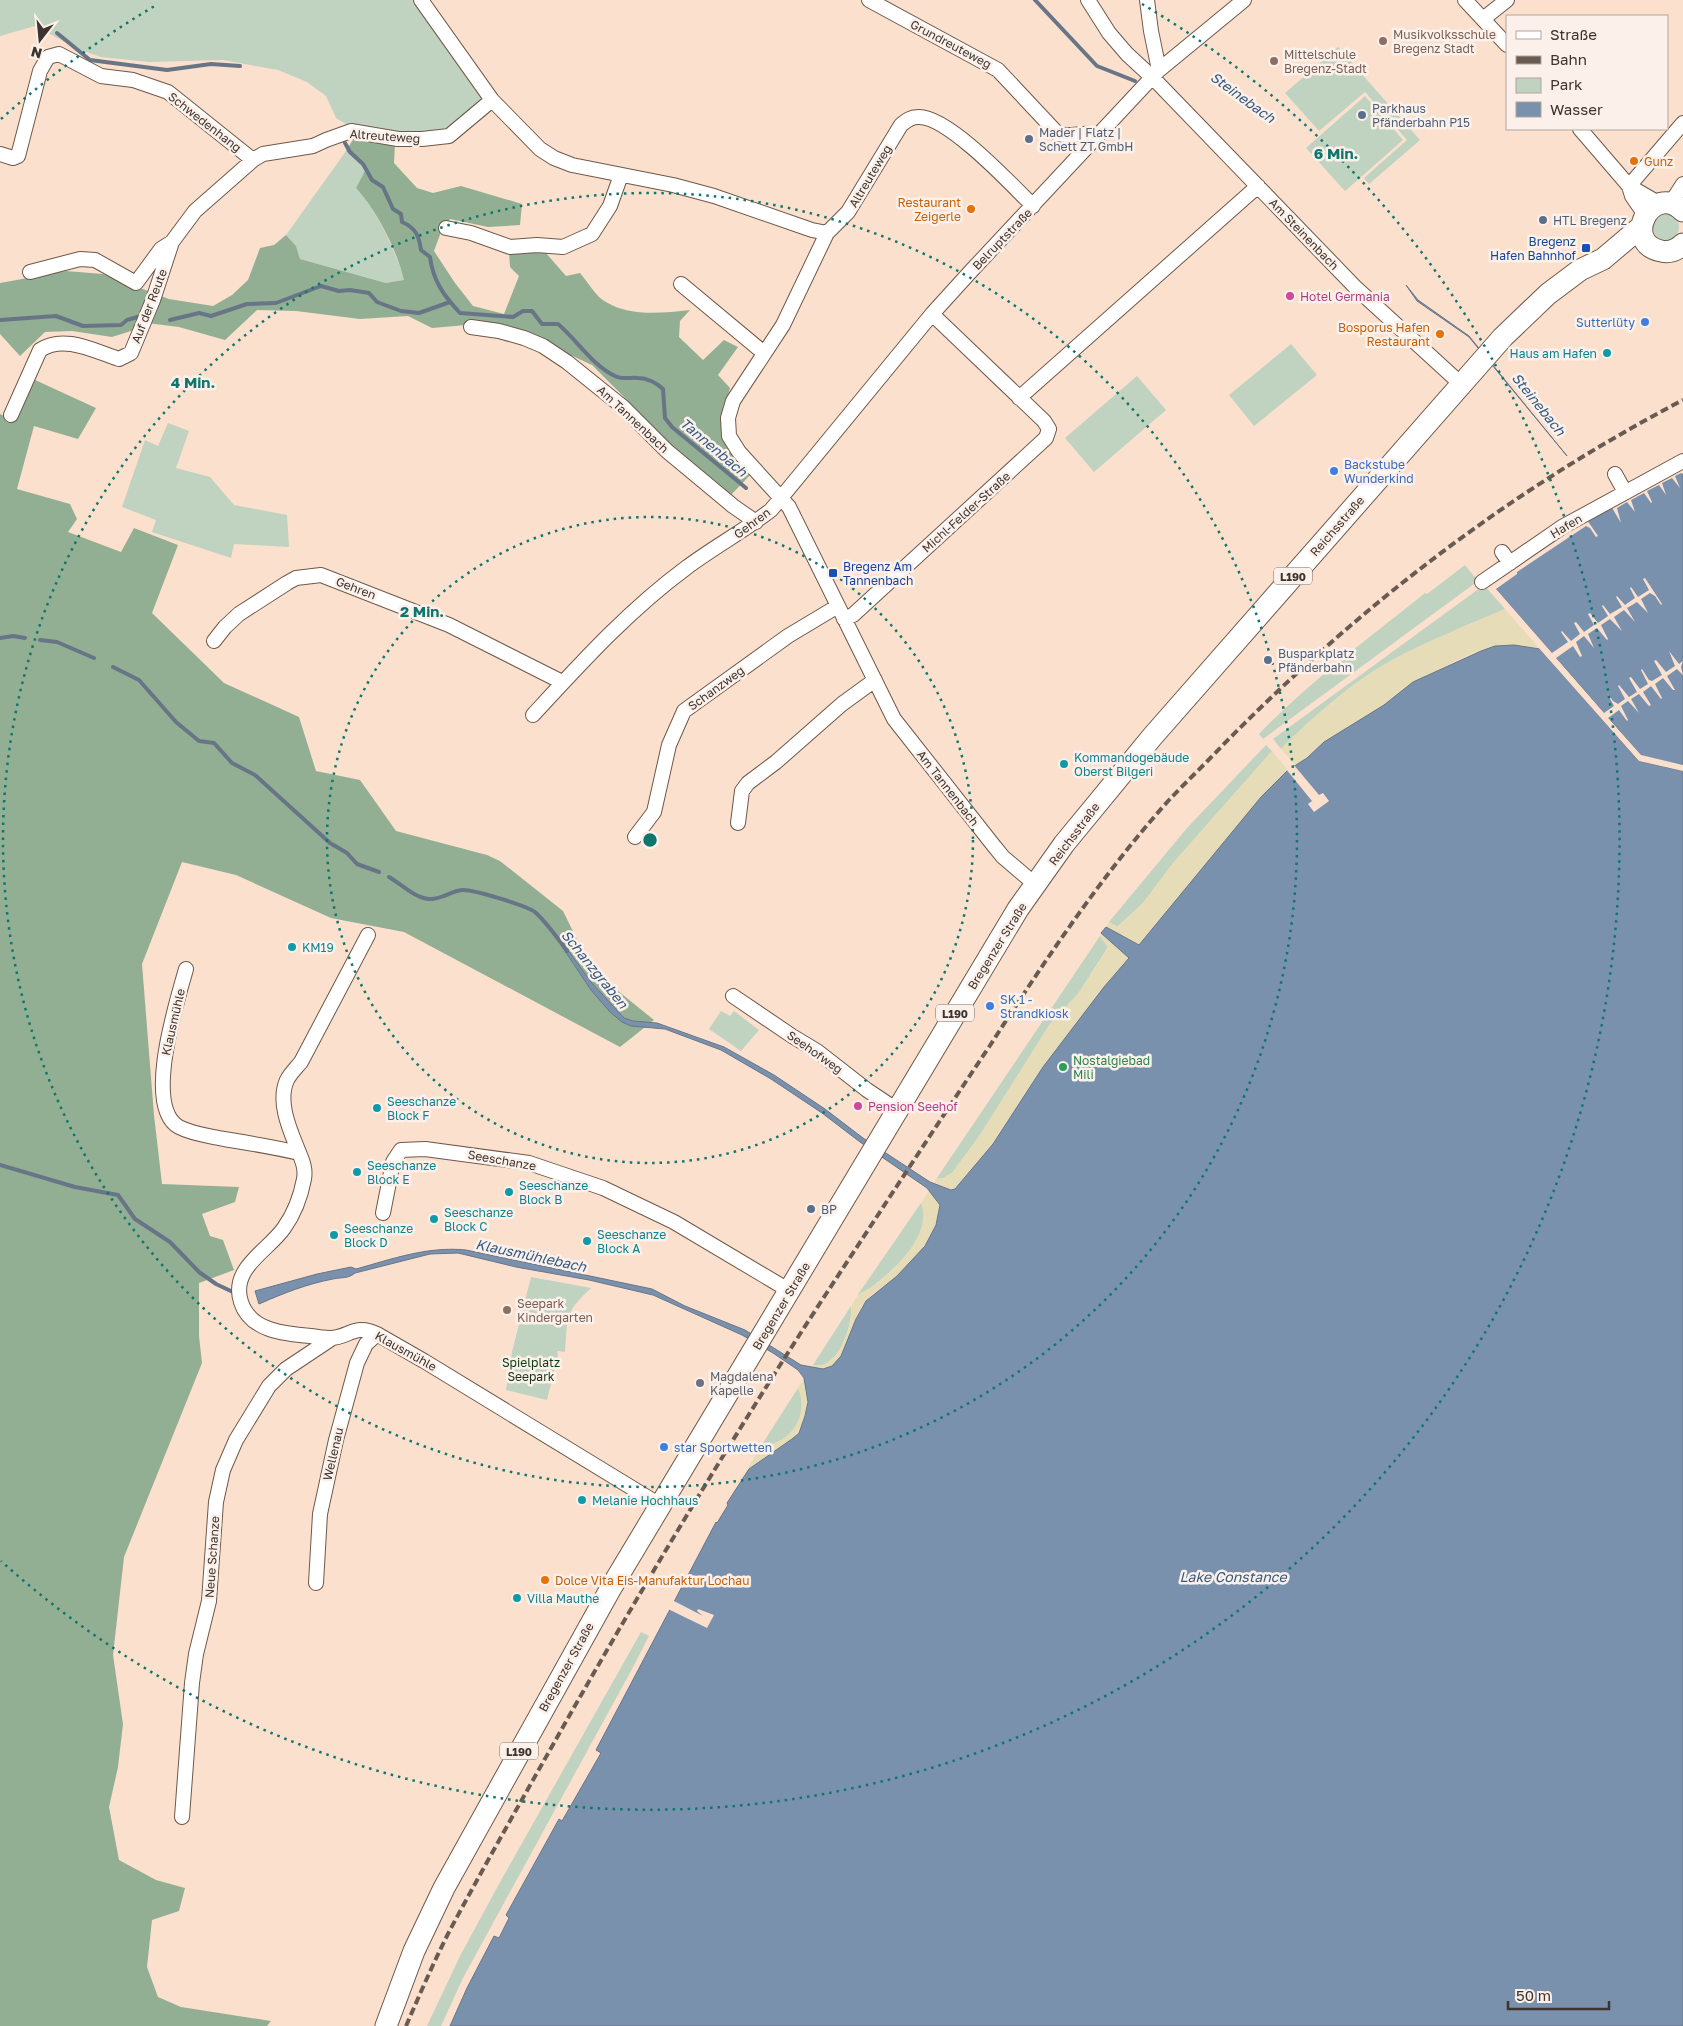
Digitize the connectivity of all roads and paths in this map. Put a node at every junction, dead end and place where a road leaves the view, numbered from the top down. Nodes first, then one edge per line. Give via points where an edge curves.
1 (420, 0) edge
2 (869, 0) edge
3 (1088, 0) edge
4 (1147, 0) edge
5 (1244, 0) edge
6 (1465, 0) edge
7 (1507, 0) edge
8 (1483, 19) junction
9 (1506, 44) edge
10 (1156, 74) junction
11 (492, 100) junction
12 (1683, 123) edge
13 (1581, 130) edge
14 (1098, 136) junction
15 (326, 140) joint
16 (0, 154) edge
17 (253, 160) junction
18 (621, 175) junction
19 (1683, 184) edge
20 (1258, 186) junction
21 (1630, 186) junction
22 (1033, 206) junction
23 (1660, 212) edge
24 (446, 228) dead end
25 (827, 233) junction
26 (172, 242) junction
27 (1682, 246) edge
28 (1653, 248) junction
29 (1602, 259) junction
30 (30, 272) dead end
31 (681, 284) dead end
32 (932, 314) junction
33 (471, 327) dead end
34 (764, 353) junction
35 (1461, 384) junction
36 (1019, 398) junction
37 (11, 415) dead end
38 (1683, 461) edge
39 (1615, 474) dead end
40 (1625, 492) junction
41 (781, 497) junction
42 (756, 522) junction
43 (1485, 582) dead end
44 (838, 606) junction
45 (844, 619) junction
46 (214, 641) dead end
47 (876, 680) junction
48 (562, 682) junction
49 (533, 715) dead end
50 (738, 823) dead end
51 (635, 837) dead end
52 (1036, 885) junction
53 (368, 935) dead end
54 (186, 969) dead end
55 (733, 996) dead end
56 (897, 1110) junction
57 (299, 1153) junction
58 (383, 1213) dead end
59 (790, 1291) junction
60 (377, 1334) junction
61 (332, 1338) junction
62 (660, 1505) junction
63 (316, 1583) dead end
64 (182, 1818) dead end
65 (386, 2026) edge

1 - 11 street
2 - 14 street, Grundreuteweg via 998,70 1058,134 1066,136 1089,132
3 - 10 street, Am Steinenbach via 1109,33 1128,54
4 - 10 street
5 - 10 street, Belruptstraße
6 - 8 street
7 - 8 street
8 - 9 street
10 - 14 street, Belruptstraße
10 - 20 street, Am Steinenbach
11 - 15 street, Altreuteweg via 449,136 398,139 351,131
11 - 18 street via 540,149 554,158
12 - 21 street
13 - 21 street
14 - 22 street, Belruptstraße
15 - 17 street, Auf der Reute via 313,146 263,154
16 - 17 street, Schwedenhang via 13,158 18,156 40,71 48,57 59,54 101,76 133,80 168,92
17 - 26 street, Auf der Reute via 195,211
18 - 24 street via 610,206 592,234 563,247 510,247
18 - 25 street via 714,196
19 - 23 street
20 - 35 street, Am Steinenbach via 1356,288
20 - 36 street
21 - 23 street
22 - 25 street, Altreuteweg via 966,142 920,116 909,118 901,125 848,212
22 - 32 street, Belruptstraße
23 - 28 main road via 1644,238
23 - 29 main road, Reichsstraße / L190
25 - 34 street, Am Tannenbach via 783,325
26 - 30 street, Auf der Reute via 161,249 136,283 95,260 80,259
26 - 37 street, Auf der Reute via 131,353 119,359 67,343 48,344 40,350
27 - 28 main road, Reichsstraße / L190 via 1665,252
28 - 29 main road, Reichsstraße / L190
29 - 35 main road, Reichsstraße / L190 via 1580,270 1548,294
31 - 34 street
32 - 36 street, Michl-Felder-Straße
32 - 41 street, Belruptstraße
33 - 42 street, Am Tannenbach via 524,338 567,362 623,406 667,451
34 - 41 street, Am Tannenbach via 733,401 727,427 739,452
35 - 52 main road, Reichsstraße / L190 via 1147,744 1064,844
36 - 45 street, Michl-Felder-Straße via 1047,424 1046,438 853,615
38 - 40 street, Hafen
39 - 40 street
40 - 43 street, Hafen via 1506,557
41 - 42 street, Gehren
41 - 44 street, Am Tannenbach
42 - 48 street, Gehren via 686,568 642,603
44 - 45 street, Am Tannenbach
44 - 51 street, Schanzweg via 788,636 684,712 670,745 654,812
45 - 47 street, Am Tannenbach
46 - 48 street, Gehren via 239,614 296,578 321,575 449,625
47 - 50 street via 842,704 748,783 742,791
47 - 52 street, Am Tannenbach via 894,719 952,794 1003,857
48 - 49 street, Gehren
52 - 56 main road, Bregenzer Straße / L190 via 1018,909
53 - 57 street, Klausmühle via 301,1062 287,1081 283,1102
54 - 57 street, Klausmühle via 166,1044 164,1097 169,1116 176,1125 187,1130
55 - 56 street, Seehofweg via 817,1050
56 - 59 main road, Bregenzer Straße / L190
57 - 61 street, Klausmühle via 305,1169 304,1180 290,1220 242,1274 240,1300 250,1317 266,1328
58 - 59 street, Seeschanze via 393,1162 402,1150 424,1149 529,1163 603,1188 674,1222
59 - 62 main road, Bregenzer Straße / L190
60 - 61 street, Klausmühle via 359,1330
60 - 62 street, Klausmühle
60 - 63 street, Wellenau via 366,1344 357,1363 336,1440 320,1514
61 - 64 street, Neue Schanze via 286,1369 269,1386 236,1440 222,1475 214,1524 209,1601 196,1654
62 - 65 main road, Bregenzer Straße / L190 via 444,1888 414,1951

